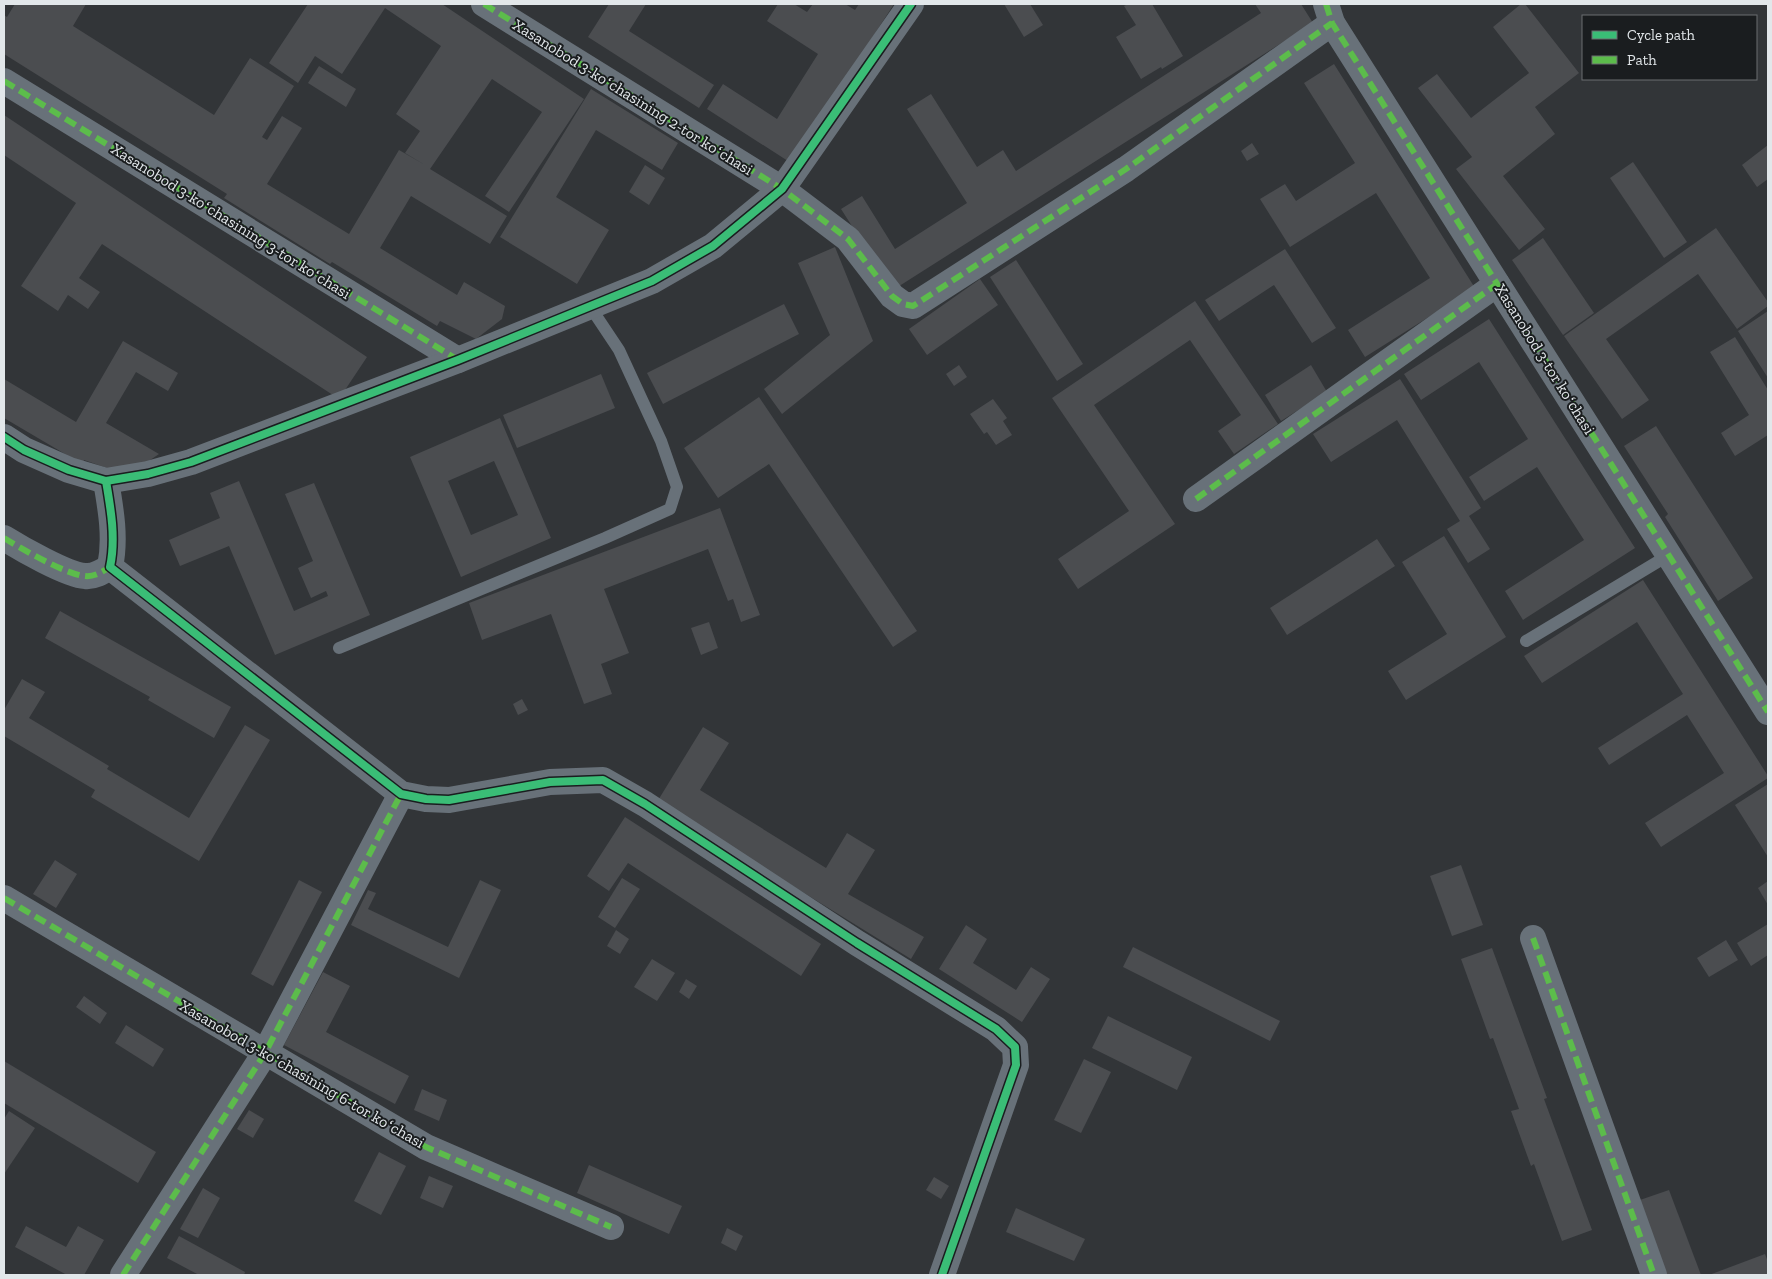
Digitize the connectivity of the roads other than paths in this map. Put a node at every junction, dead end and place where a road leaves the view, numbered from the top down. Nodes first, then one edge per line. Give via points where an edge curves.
1 (484, 4) edge
2 (911, 4) edge
3 (1329, 13) edge
4 (4, 81) edge
5 (782, 190) junction
6 (1497, 284) junction
7 (589, 305) junction
8 (458, 360) junction
9 (4, 437) edge
10 (106, 481) junction
11 (1196, 499) dead end
12 (4, 538) edge
13 (1669, 555) junction
14 (110, 567) junction
15 (1526, 641) dead end
16 (339, 648) dead end
17 (1768, 712) edge
18 (401, 794) junction
19 (4, 898) edge
20 (1534, 938) dead end
21 (265, 1053) junction
22 (611, 1227) dead end
23 (123, 1275) edge
24 (942, 1275) edge
25 (1654, 1275) edge

1 - 5 street, Xasanobod 3-koʻchasining 2-tor koʻchasi
2 - 5 street
3 - 5 street, Xasanobod 3-koʻchasining 2-tor koʻchasi via 1126,169 913,306 892,296 848,239
3 - 6 street, Xasanobod 3-tor koʻchasi
4 - 8 street, Xasanobod 3-koʻchasining 3-tor koʻchasi
5 - 7 street via 713,246 652,280
6 - 11 street
6 - 13 street, Xasanobod 3-tor koʻchasi
7 - 8 street
7 - 16 lane via 619,350 661,441 677,487 670,509
8 - 10 street via 191,462
9 - 10 street via 24,450 69,470
10 - 14 street via 113,550
12 - 14 street via 68,572 97,575
13 - 15 lane
13 - 17 street, Xasanobod 3-tor koʻchasi
14 - 18 street
18 - 21 street
18 - 24 street via 449,800 550,782 603,780 996,1028 1015,1047 1016,1065
19 - 21 street, Xasanobod 3-koʻchasining 6-tor koʻchasi
20 - 25 street
21 - 22 street, Xasanobod 3-koʻchasining 6-tor koʻchasi via 426,1147
21 - 23 street

